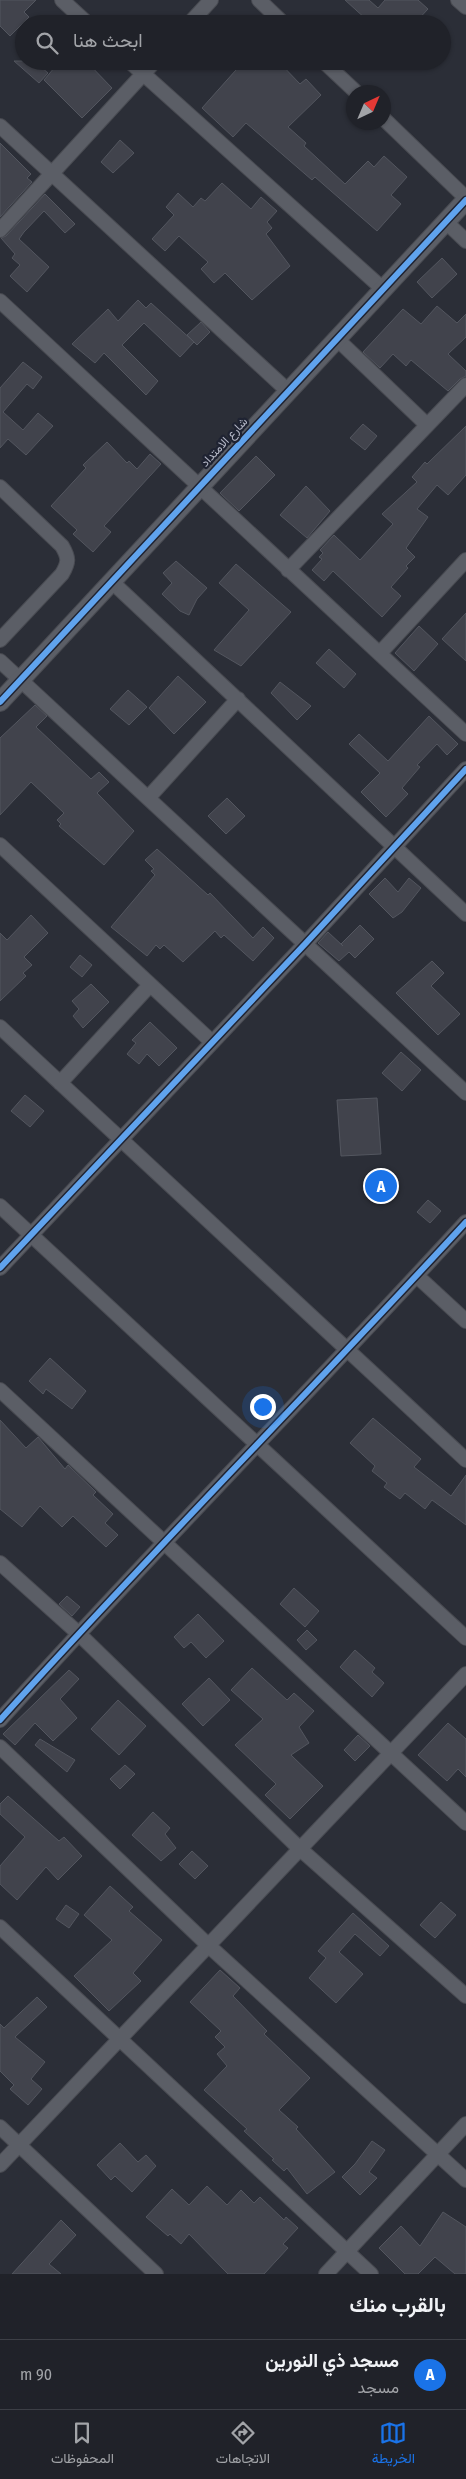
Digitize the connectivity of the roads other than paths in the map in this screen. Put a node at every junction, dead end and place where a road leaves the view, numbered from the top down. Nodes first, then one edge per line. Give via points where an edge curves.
1 (62, 0) edge
2 (211, 0) edge
3 (259, 0) edge
4 (458, 0) edge
5 (466, 7) edge
6 (78, 15) edge
7 (197, 15) edge
8 (275, 15) edge
9 (139, 70) edge
10 (147, 70) edge
11 (333, 70) edge
12 (143, 74) junction
13 (349, 85) edge
14 (0, 126) edge
15 (391, 126) edge
16 (52, 174) junction
17 (466, 199) edge
18 (446, 222) junction
19 (0, 230) edge
20 (466, 241) edge
21 (383, 290) junction
22 (0, 301) edge
23 (337, 339) junction
24 (466, 385) edge
25 (288, 391) junction
26 (427, 426) junction
27 (198, 486) junction
28 (0, 487) edge
29 (466, 560) edge
30 (288, 570) junction
31 (111, 581) junction
32 (0, 640) edge
33 (380, 653) junction
34 (0, 662) edge
35 (20, 680) junction
36 (238, 699) junction
37 (0, 702) edge
38 (466, 734) edge
39 (466, 769) edge
40 (148, 798) junction
41 (0, 845) edge
42 (395, 846) junction
43 (466, 914) edge
44 (305, 944) junction
45 (150, 985) junction
46 (0, 1027) edge
47 (212, 1042) junction
48 (60, 1083) junction
49 (466, 1093) edge
50 (121, 1140) junction
51 (0, 1206) edge
52 (466, 1222) edge
53 (32, 1235) junction
54 (0, 1268) edge
55 (417, 1276) junction
56 (466, 1321) edge
57 (349, 1349) junction
58 (0, 1390) edge
59 (258, 1445) junction
60 (466, 1460) edge
61 (165, 1544) junction
62 (0, 1563) edge
63 (78, 1633) junction
64 (466, 1638) edge
65 (466, 1674) edge
66 (0, 1720) edge
67 (0, 1747) edge
68 (392, 1753) junction
69 (466, 1822) edge
70 (299, 1848) junction
71 (0, 1927) edge
72 (209, 1946) junction
73 (466, 1996) edge
74 (119, 2038) junction
75 (466, 2124) edge
76 (0, 2128) edge
77 (18, 2145) junction
78 (438, 2154) junction
79 (0, 2165) edge
80 (466, 2180) edge
81 (346, 2252) junction
82 (156, 2274) edge
83 (326, 2274) edge
84 (371, 2274) edge

1 - 6 street
2 - 7 street
3 - 8 street
4 - 5 street
9 - 12 street
10 - 12 street
11 - 13 street
12 - 16 street
12 - 21 street
14 - 16 street
15 - 17 street
16 - 19 street
16 - 25 street
17 - 18 street, شارع الامتداد
18 - 20 street
18 - 21 street, شارع الامتداد
21 - 23 street, شارع الامتداد
22 - 27 street
23 - 25 street, شارع الامتداد
23 - 26 street
24 - 26 street
25 - 27 street, شارع الامتداد
26 - 30 street
27 - 30 street
27 - 31 street, شارع الامتداد
28 - 32 street via 62,546 68,556 68,564 62,574
29 - 33 street
30 - 33 street
31 - 35 street, شارع الامتداد
31 - 36 street
33 - 38 street
34 - 35 street
35 - 37 street, شارع الامتداد
35 - 40 street
36 - 40 street
36 - 42 street
39 - 42 street
40 - 44 street
41 - 45 street
42 - 43 street
42 - 44 street
44 - 47 street
44 - 49 street
45 - 47 street
45 - 48 street
46 - 48 street
47 - 50 street
48 - 50 street
50 - 53 street
50 - 57 street
51 - 53 street
52 - 55 street
53 - 54 street
53 - 59 street
55 - 56 street
55 - 57 street
57 - 59 street
57 - 60 street
58 - 61 street
59 - 61 street
59 - 64 street
61 - 63 street
61 - 68 street
62 - 63 street
63 - 66 street
63 - 70 street
65 - 68 street
67 - 72 street
68 - 69 street
68 - 70 street
70 - 72 street
70 - 73 street
71 - 74 street
72 - 74 street
72 - 78 street
74 - 77 street
74 - 81 street
75 - 78 street
76 - 77 street
77 - 79 street
77 - 82 street
78 - 80 street
78 - 81 street
81 - 83 street
81 - 84 street

